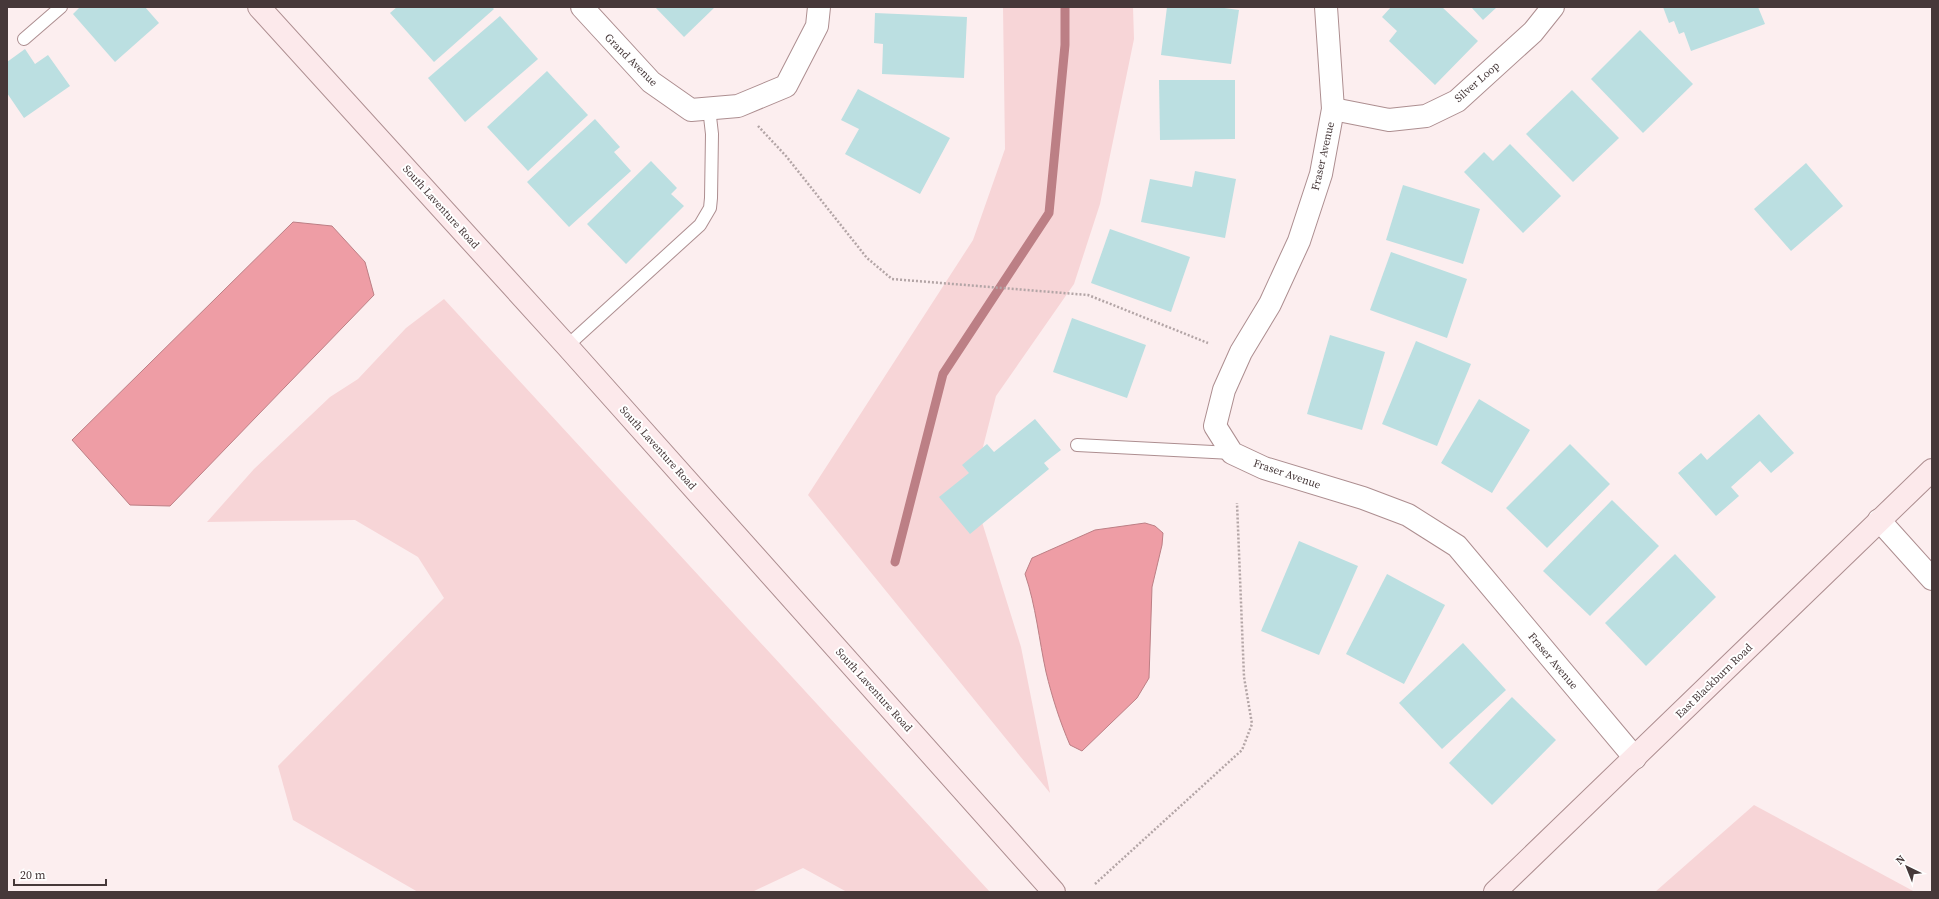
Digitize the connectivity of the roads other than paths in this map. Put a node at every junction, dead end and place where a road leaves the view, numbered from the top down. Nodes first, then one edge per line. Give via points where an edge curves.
1 (61, 7) edge
2 (259, 7) edge
3 (582, 7) edge
4 (818, 7) edge
5 (1326, 7) edge
6 (1553, 7) edge
7 (24, 39) dead end
8 (709, 108) junction
9 (1333, 108) junction
10 (567, 346) junction
11 (1077, 445) dead end
12 (1232, 452) junction
13 (1932, 470) edge
14 (1879, 520) junction
15 (1932, 579) edge
16 (1635, 758) junction
17 (1054, 892) edge
18 (1495, 892) edge

1 - 7 lane
2 - 10 street, South Laventure Road
3 - 8 street, Grand Avenue via 651,82 690,110
4 - 8 street, Grand Avenue via 817,26 786,86 738,106
5 - 9 street, Fraser Avenue
6 - 9 street, Silver Loop via 1533,32 1458,101 1426,116 1389,120
8 - 10 lane via 712,134 711,198 705,217 688,237
9 - 12 street, Fraser Avenue via 1321,174 1299,241 1270,304 1241,352 1224,390 1214,426
10 - 17 street, South Laventure Road
11 - 12 lane
12 - 16 street, Fraser Avenue via 1264,468 1363,498 1408,515 1457,546
13 - 14 street, East Blackburn Road
14 - 15 street
14 - 16 street, East Blackburn Road
16 - 18 street, East Blackburn Road

